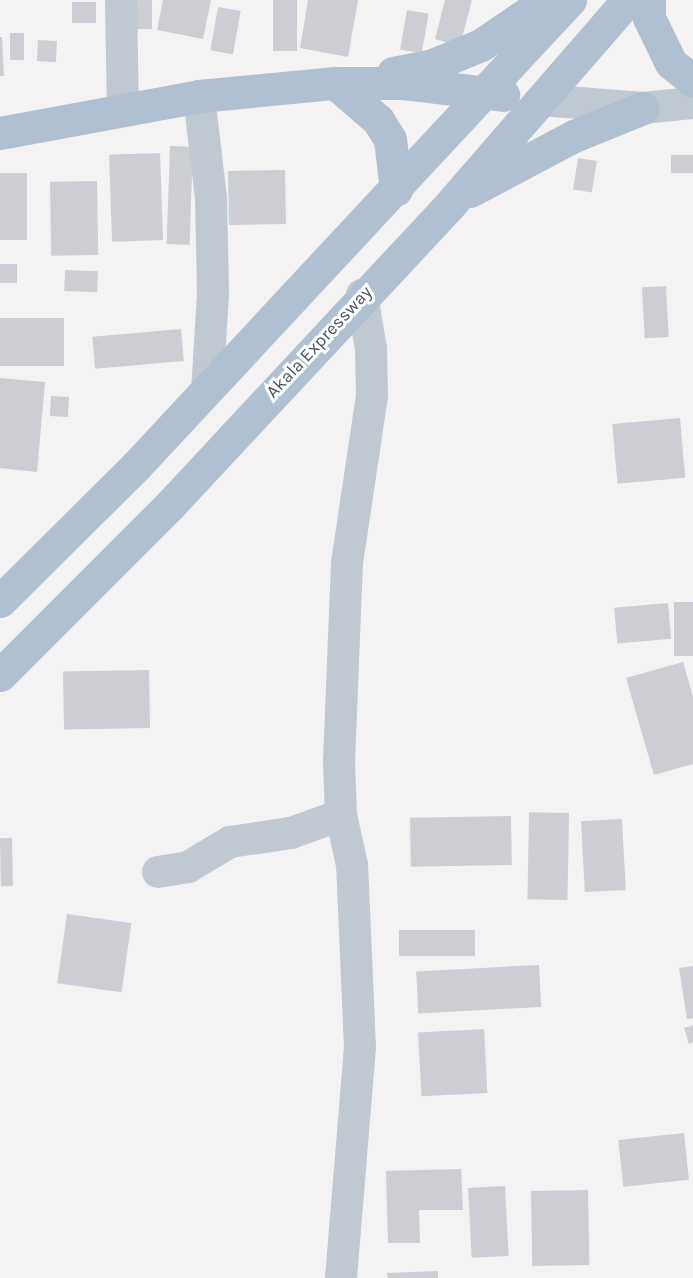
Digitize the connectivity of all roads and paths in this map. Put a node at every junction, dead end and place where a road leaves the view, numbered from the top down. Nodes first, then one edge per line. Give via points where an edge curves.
1 (121, 0) edge
2 (570, 0) edge
3 (628, 0) edge
4 (649, 0) edge
5 (535, 4) edge
6 (693, 81) edge
7 (335, 83) junction
8 (488, 93) junction
9 (199, 96) junction
10 (541, 100) junction
11 (693, 103) edge
12 (643, 108) junction
13 (123, 110) junction
14 (0, 133) edge
15 (396, 190) junction
16 (453, 201) junction
17 (362, 296) junction
18 (207, 391) junction
19 (0, 601) edge
20 (0, 675) edge
21 (341, 815) junction
22 (158, 872) dead end
23 (341, 1278) edge

1 - 13 street
2 - 8 main road
3 - 10 main road, Akala Expressway
4 - 6 main road via 649,18 671,63
5 - 7 main road via 481,45 430,66
7 - 8 main road via 402,83
7 - 9 main road
7 - 15 main road via 378,120 390,139
8 - 10 main road
8 - 15 main road
9 - 13 main road
9 - 18 street via 212,198 213,294
10 - 12 street
10 - 16 main road, Akala Expressway
11 - 12 street
12 - 16 main road via 574,136
13 - 14 main road
15 - 18 main road
16 - 17 main road, Akala Expressway
17 - 20 main road, Akala Expressway via 170,505
17 - 21 street via 371,349 372,395 347,563 339,762
18 - 19 main road
21 - 22 street via 291,833 230,842 188,867
21 - 23 street via 352,865 360,1047

